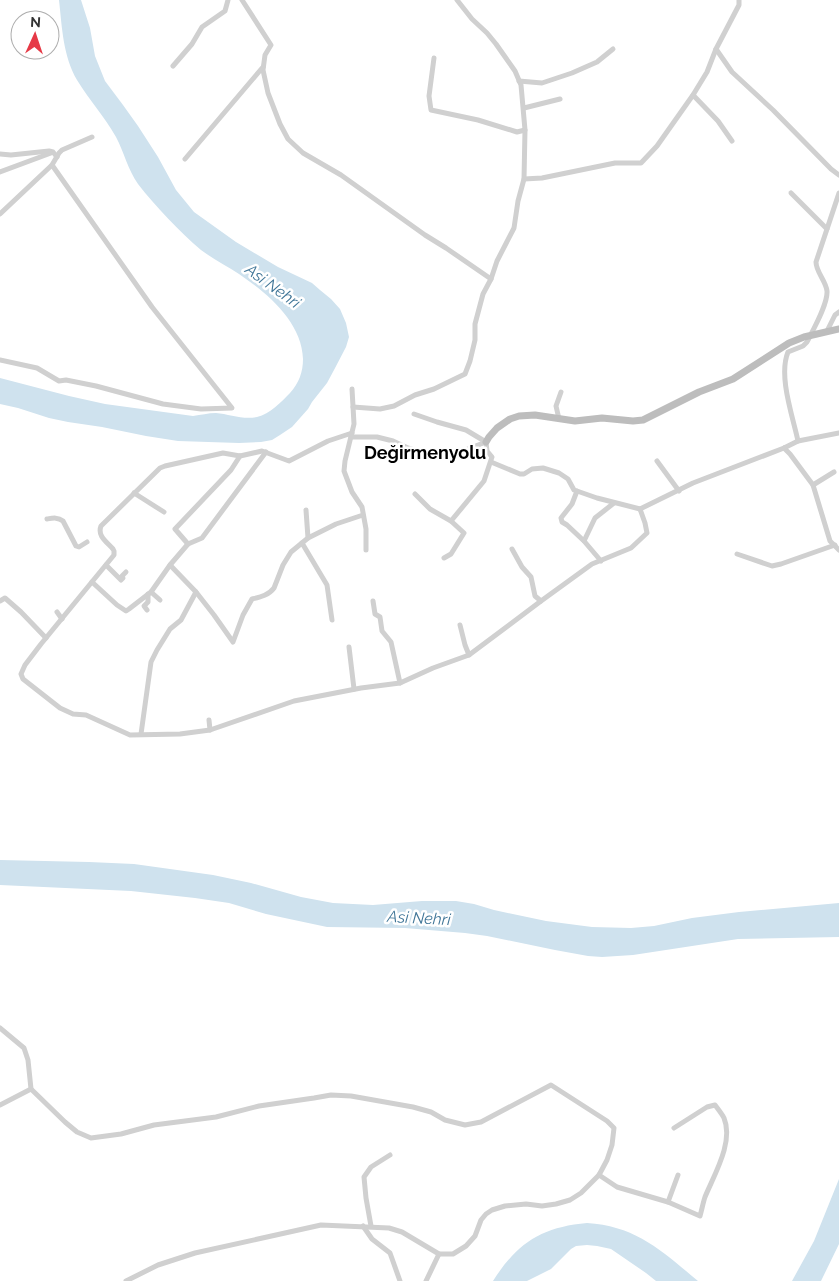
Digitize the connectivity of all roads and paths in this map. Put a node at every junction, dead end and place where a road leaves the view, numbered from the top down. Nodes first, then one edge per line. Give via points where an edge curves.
1 (228, 0) edge
2 (242, 0) edge
3 (457, 0) edge
4 (739, 0) edge
5 (613, 49) dead end
6 (716, 49) junction
7 (434, 58) dead end
8 (173, 66) dead end
9 (263, 67) junction
10 (519, 81) junction
11 (693, 95) junction
12 (560, 99) dead end
13 (524, 108) junction
14 (525, 130) junction
15 (92, 137) dead end
16 (732, 141) dead end
17 (0, 154) edge
18 (55, 154) junction
19 (185, 160) dead end
20 (52, 165) junction
21 (0, 172) edge
22 (839, 175) edge
23 (524, 179) junction
24 (791, 193) dead end
25 (839, 193) edge
26 (0, 214) edge
27 (826, 229) junction
28 (491, 279) junction
29 (839, 312) edge
30 (839, 329) edge
31 (827, 331) junction
32 (810, 335) junction
33 (0, 360) edge
34 (352, 389) dead end
35 (561, 392) dead end
36 (353, 408) junction
37 (414, 414) dead end
38 (559, 419) junction
39 (839, 433) edge
40 (352, 435) junction
41 (798, 441) junction
42 (486, 442) junction
43 (784, 448) junction
44 (266, 452) junction
45 (240, 456) junction
46 (657, 461) dead end
47 (491, 462) junction
48 (834, 472) dead end
49 (813, 485) junction
50 (679, 490) junction
51 (577, 491) junction
52 (134, 493) junction
53 (415, 494) dead end
54 (614, 503) junction
55 (306, 510) dead end
56 (640, 510) junction
57 (164, 512) dead end
58 (363, 515) junction
59 (47, 519) dead end
60 (451, 521) junction
61 (308, 538) junction
62 (584, 541) junction
63 (87, 542) dead end
64 (302, 543) junction
65 (188, 544) junction
66 (835, 545) junction
67 (512, 549) dead end
68 (366, 550) dead end
69 (839, 550) edge
70 (737, 554) dead end
71 (444, 558) dead end
72 (601, 561) junction
73 (106, 565) junction
74 (170, 565) junction
75 (126, 572) dead end
76 (92, 582) junction
77 (196, 592) junction
78 (150, 593) junction
79 (160, 600) dead end
80 (0, 601) edge
81 (373, 601) dead end
82 (540, 601) junction
83 (147, 610) dead end
84 (56, 612) dead end
85 (62, 619) junction
86 (332, 620) dead end
87 (460, 625) dead end
88 (46, 638) junction
89 (349, 647) dead end
90 (470, 655) junction
91 (400, 683) junction
92 (354, 689) junction
93 (209, 720) dead end
94 (210, 730) junction
95 (141, 734) junction
96 (0, 1028) edge
97 (31, 1088) junction
98 (0, 1105) edge
99 (674, 1128) dead end
100 (390, 1155) dead end
101 (599, 1175) junction
102 (678, 1175) dead end
103 (668, 1202) junction
104 (363, 1226) junction
105 (371, 1226) junction
106 (438, 1254) junction
107 (126, 1281) edge
108 (400, 1281) edge
109 (426, 1281) edge

1 - 8 street via 225,11 202,27
2 - 9 street via 271,45
3 - 10 street via 496,44
4 - 6 street
5 - 10 street via 597,62 572,73 542,83
6 - 11 street
6 - 22 street via 732,72
7 - 14 street via 429,96 431,110 518,132
9 - 19 street
9 - 28 street via 268,93 280,124 303,154 341,175
10 - 13 street
11 - 16 street
11 - 23 street via 641,163 615,164
12 - 13 street
13 - 14 street
14 - 23 street
15 - 18 street
17 - 18 street via 48,151
18 - 20 street
18 - 21 street
20 - 26 street
20 - 33 street via 152,306 232,408 201,409 163,404 96,386 60,381 37,368
23 - 28 street via 514,228
24 - 27 street
25 - 27 street
27 - 32 street via 816,268 827,290 827,298
28 - 36 street via 483,294 465,374 394,406 380,410
29 - 31 street
30 - 31 street
31 - 32 street
32 - 38 street via 779,348 739,376 643,420
32 - 41 street via 803,346 788,352 784,373
34 - 36 street
35 - 38 street via 556,406
36 - 40 street
37 - 42 street via 466,430
38 - 42 street via 530,415 514,417 497,428
39 - 41 street
40 - 42 street via 377,437 423,453 447,457
40 - 44 street via 328,441 288,461
40 - 58 street via 344,471
41 - 43 street
42 - 47 street
43 - 49 street
43 - 50 street
44 - 45 street
44 - 65 street via 202,538
45 - 52 street via 223,453 165,466
45 - 65 street via 176,529
46 - 50 street
47 - 51 street via 520,474 539,468 559,473
47 - 60 street via 484,481
48 - 49 street
49 - 66 street via 830,541
50 - 56 street
51 - 54 street
51 - 62 street via 561,518
52 - 57 street
52 - 73 street via 100,529 102,537 114,551
53 - 60 street via 430,509
54 - 56 street
54 - 62 street via 595,518
55 - 61 street
56 - 72 street via 647,533 631,548
58 - 61 street
58 - 68 street
59 - 63 street via 60,519 76,546
60 - 71 street via 464,534 451,554
61 - 64 street
62 - 72 street
64 - 77 street via 283,565 272,592 252,599 233,642
64 - 86 street via 327,585
65 - 74 street
66 - 69 street
66 - 70 street via 772,566
67 - 82 street via 532,577 535,596
72 - 82 street
73 - 75 street via 121,580
73 - 76 street
74 - 77 street
74 - 78 street
76 - 78 street via 126,611
76 - 85 street
77 - 95 street via 181,620 170,629 151,662
78 - 79 street
78 - 83 street via 144,606
80 - 88 street via 5,598
81 - 91 street via 382,631 390,642
82 - 90 street
84 - 85 street
85 - 88 street
87 - 90 street
88 - 95 street via 25,665 22,679 60,708 130,734
89 - 92 street
90 - 91 street
91 - 92 street
92 - 94 street via 294,701
93 - 94 street
94 - 95 street
96 - 97 street via 24,1048
97 - 98 street
97 - 101 street via 77,1132 91,1138 331,1095 413,1107 465,1126 481,1122 551,1085 614,1128 612,1145
99 - 103 street via 707,1107 715,1106 724,1118 726,1144 700,1216
100 - 105 street via 371,1167 364,1177
101 - 103 street via 617,1187
101 - 106 street via 570,1200 492,1210 481,1220 475,1236 466,1246 453,1254
102 - 103 street
104 - 105 street
104 - 107 street via 321,1225 194,1253 158,1265
104 - 108 street via 372,1239 390,1253
105 - 106 street via 402,1232
106 - 109 street

